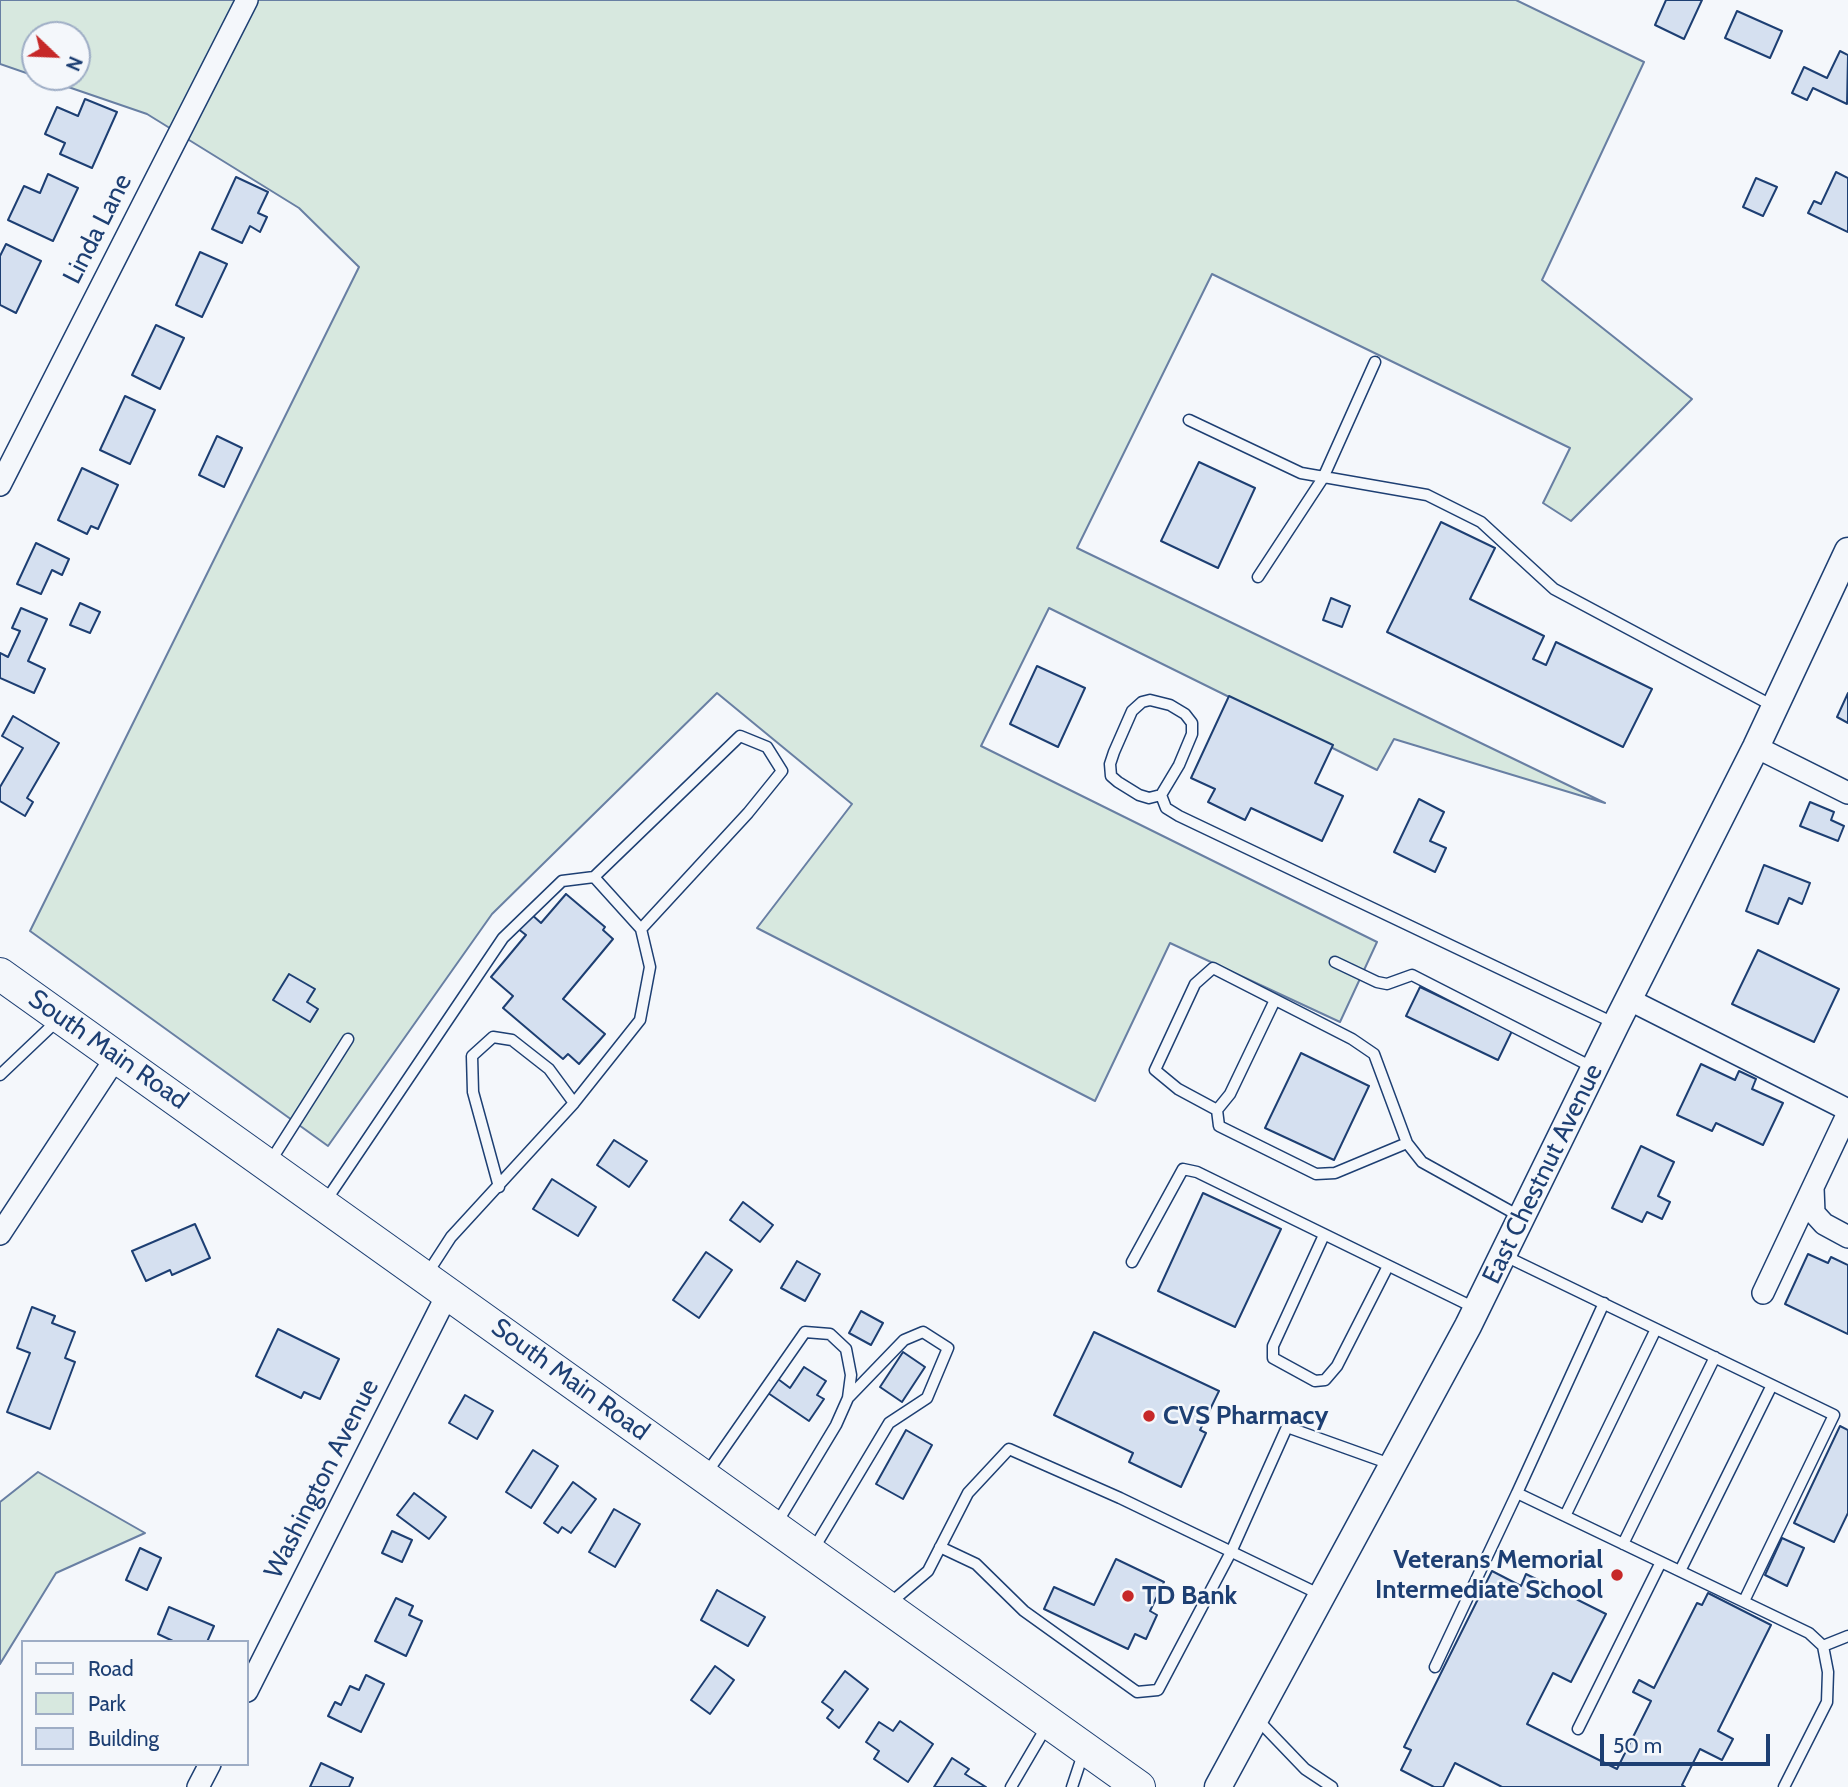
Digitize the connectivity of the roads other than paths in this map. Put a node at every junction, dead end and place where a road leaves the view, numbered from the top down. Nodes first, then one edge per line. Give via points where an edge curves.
1 (247, 0) edge
2 (1375, 362) dead end
3 (1189, 420) dead end
4 (1323, 478) junction
5 (0, 485) edge
6 (1848, 552) edge
7 (1258, 577) dead end
8 (1776, 707) junction
9 (1756, 747) junction
10 (1848, 793) edge
11 (1161, 795) junction
12 (594, 877) junction
13 (640, 929) junction
14 (1335, 962) dead end
15 (0, 974) edge
16 (1628, 999) junction
17 (1275, 1000) junction
18 (61, 1017) junction
19 (1616, 1024) junction
20 (348, 1039) dead end
21 (117, 1056) junction
22 (1594, 1068) junction
23 (0, 1075) edge
24 (574, 1103) junction
25 (1217, 1110) junction
26 (1848, 1112) edge
27 (1407, 1143) junction
28 (268, 1164) junction
29 (1813, 1186) junction
30 (499, 1187) junction
31 (324, 1203) junction
32 (1521, 1217) junction
33 (0, 1234) edge
34 (1324, 1235) junction
35 (1848, 1237) edge
36 (1503, 1255) junction
37 (1132, 1262) dead end
38 (1388, 1266) junction
39 (437, 1285) junction
40 (1763, 1293) dead end
41 (1604, 1303) junction
42 (1476, 1309) junction
43 (1656, 1329) junction
44 (1715, 1357) junction
45 (1772, 1385) junction
46 (848, 1398) junction
47 (1393, 1465) junction
48 (704, 1477) junction
49 (1517, 1493) junction
50 (1565, 1516) junction
51 (775, 1527) junction
52 (1623, 1544) junction
53 (940, 1547) junction
54 (1231, 1552) junction
55 (811, 1553) junction
56 (1661, 1562) junction
57 (1680, 1571) junction
58 (1322, 1595) junction
59 (1744, 1601) junction
60 (887, 1606) junction
61 (1848, 1636) edge
62 (1823, 1647) junction
63 (1435, 1667) dead end
64 (248, 1689) edge
65 (1256, 1717) junction
66 (1049, 1721) junction
67 (1578, 1729) dead end
68 (1085, 1748) junction
69 (209, 1766) edge
70 (198, 1787) edge
71 (1011, 1787) edge
72 (1072, 1787) edge
73 (1139, 1787) edge
74 (1218, 1787) edge
75 (1332, 1787) edge
76 (1784, 1787) edge

1 - 5 street, Linda Lane
2 - 4 lane
3 - 4 lane via 1301,473
4 - 7 lane
4 - 8 lane via 1438,500 1481,522 1554,589
6 - 8 street, East Chestnut Avenue
8 - 9 street, East Chestnut Avenue
9 - 10 street
9 - 16 street, East Chestnut Avenue
11 - 11 lane via 1139,795 1111,776 1110,764 1132,711 1150,700 1170,705 1192,723 1180,765
11 - 19 lane via 1166,808 1178,816
12 - 13 lane
12 - 13 lane via 740,736 767,747 782,771
12 - 31 lane via 562,881 503,938
13 - 24 lane via 650,967 640,1020
14 - 22 lane via 1387,984 1412,975
15 - 18 main road, South Main Road
16 - 19 street, East Chestnut Avenue
16 - 26 street
17 - 25 lane via 1230,1094
17 - 25 lane via 1213,968 1195,984 1154,1070
17 - 27 lane via 1374,1054
18 - 21 main road, South Main Road
18 - 23 lane
19 - 22 street, East Chestnut Avenue
20 - 28 lane
21 - 28 main road, South Main Road
21 - 33 street
22 - 32 street, East Chestnut Avenue
24 - 30 lane
24 - 30 lane via 549,1069 512,1040 493,1037 472,1056 473,1092
25 - 27 lane via 1219,1126 1316,1174 1335,1173
26 - 29 street
27 - 32 lane via 1422,1162
28 - 31 main road, South Main Road
29 - 35 street via 1814,1213
29 - 40 street
30 - 39 lane via 451,1237
31 - 39 main road, South Main Road
32 - 36 street, East Chestnut Avenue
34 - 37 lane via 1183,1168
34 - 38 lane
34 - 38 lane via 1273,1346 1273,1358 1315,1381 1325,1380 1337,1366
36 - 41 lane
36 - 42 street, East Chestnut Avenue
38 - 42 lane
39 - 48 main road, South Main Road
39 - 64 street, Washington Avenue
41 - 43 lane
41 - 49 lane
42 - 47 street, East Chestnut Avenue
43 - 44 lane
43 - 50 lane
44 - 45 lane
44 - 52 lane
45 - 57 lane
45 - 59 lane via 1834,1415
46 - 48 lane via 846,1349 831,1334 805,1332
46 - 51 lane
46 - 55 lane via 904,1340 923,1332 948,1348 927,1398 889,1423
47 - 54 lane via 1287,1427
47 - 58 street, East Chestnut Avenue
48 - 51 main road, South Main Road
49 - 50 lane
49 - 63 lane
50 - 52 lane
51 - 55 main road, South Main Road
52 - 56 lane
53 - 54 lane via 968,1493 1009,1449
53 - 54 lane via 976,1564 1024,1611 1137,1692 1158,1690
53 - 60 lane via 928,1571
54 - 58 lane
55 - 60 main road, South Main Road
56 - 57 lane
56 - 67 lane
57 - 59 lane
58 - 65 street, East Chestnut Avenue
59 - 62 lane via 1810,1633
60 - 66 main road, South Main Road
61 - 62 lane
62 - 76 lane via 1827,1702
65 - 74 street, East Chestnut Avenue
65 - 75 lane via 1305,1769
66 - 68 main road, South Main Road
66 - 71 lane
68 - 72 lane
68 - 73 main road, South Main Road
69 - 70 street

